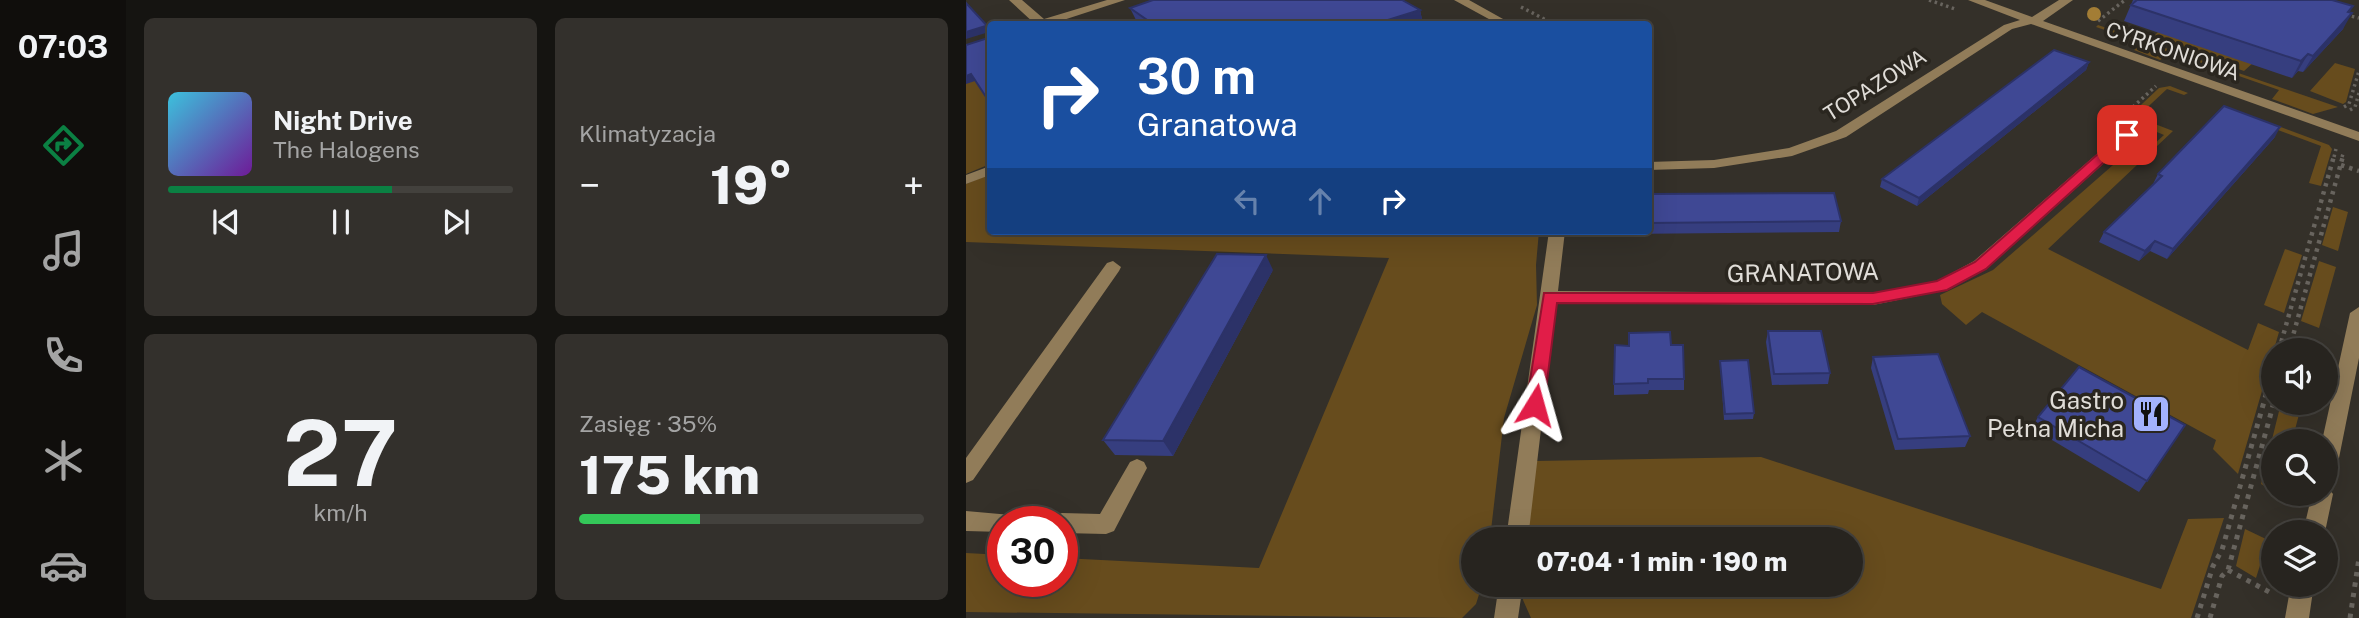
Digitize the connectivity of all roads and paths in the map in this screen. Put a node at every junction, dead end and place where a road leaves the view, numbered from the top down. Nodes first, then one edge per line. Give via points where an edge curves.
1 (1015, 0) edge
2 (1119, 0) edge
3 (1460, 0) edge
4 (1974, 0) edge
5 (2067, 0) edge
6 (2125, 0) edge
7 (1518, 5) dead end
8 (2334, 11) edge
9 (2359, 18) edge
10 (2030, 20) junction
11 (1039, 21) edge
12 (1052, 21) edge
13 (1500, 21) edge
14 (1548, 21) edge
15 (2096, 22) dead end
16 (2172, 71) junction
17 (2359, 71) edge
18 (2359, 93) edge
19 (2334, 110) dead end
20 (2330, 126) junction
21 (2127, 135) joint
22 (2359, 137) edge
23 (2330, 144) dead end
24 (2341, 165) junction
25 (1652, 166) edge
26 (987, 171) edge
27 (2359, 171) edge
28 (966, 180) edge
29 (1558, 235) edge
30 (1113, 267) dead end
31 (1550, 297) junction
32 (2359, 313) edge
33 (2282, 338) edge
34 (2292, 338) edge
35 (2261, 412) edge
36 (2270, 415) edge
37 (2335, 429) edge
38 (1137, 468) dead end
39 (966, 474) edge
40 (966, 521) edge
41 (987, 522) edge
42 (1078, 523) edge
43 (1519, 527) edge
44 (2359, 558) edge
45 (1509, 597) edge
46 (2301, 597) edge
47 (1506, 618) edge
48 (2197, 618) edge
49 (2210, 618) edge
50 (2297, 618) edge
51 (2350, 618) edge

1 - 11 street
2 - 12 street
3 - 13 street
4 - 10 street, CYRKONIOWA
5 - 10 street, TOPAZOWA
6 - 15 path
7 - 14 path
8 - 9 path
10 - 16 street, CYRKONIOWA
10 - 25 street, TOPAZOWA via 2008,27 1842,134 1793,152 1714,164
16 - 20 street, CYRKONIOWA
16 - 21 path via 2121,117
17 - 19 path via 2349,104
18 - 20 path via 2355,107 2341,113
20 - 22 street, CYRKONIOWA
20 - 24 path via 2325,135 2343,149
21 - 31 street, GRANATOWA via 1980,265 1941,286 1873,299
23 - 33 path via 2337,151
24 - 27 path
24 - 34 path
26 - 28 street
29 - 31 street
30 - 39 street
31 - 43 street
32 - 37 street
35 - 48 path via 2222,550
36 - 49 path via 2228,570 2222,576
38 - 42 street via 1107,524
40 - 41 street
44 - 51 path
45 - 47 street
46 - 50 street

